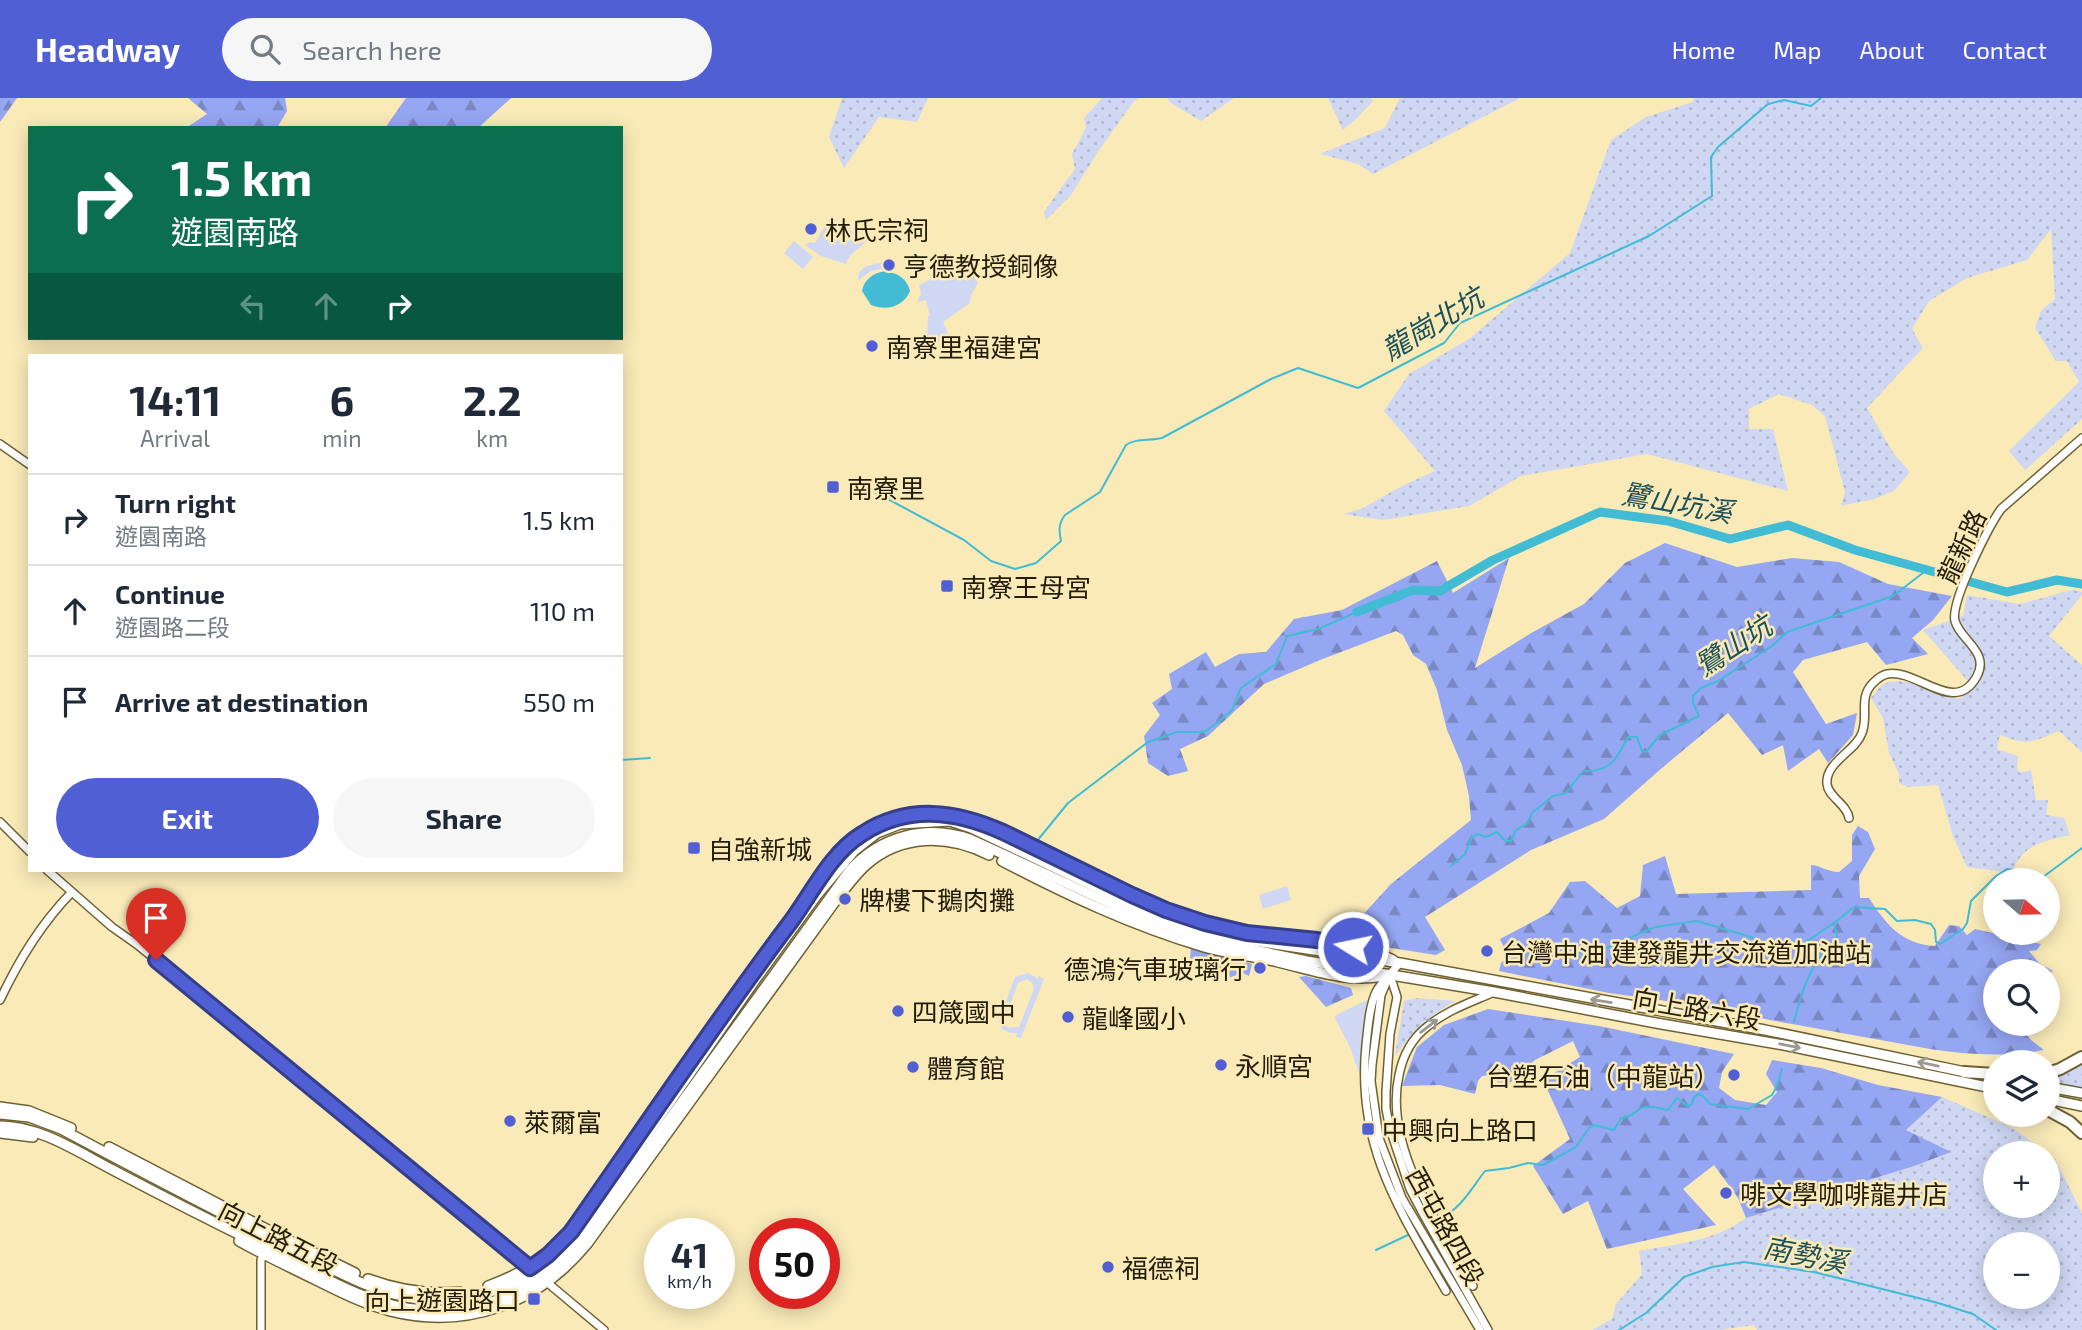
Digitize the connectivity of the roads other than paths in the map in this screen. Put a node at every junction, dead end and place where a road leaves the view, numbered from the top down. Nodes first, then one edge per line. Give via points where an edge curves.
1 (2082, 438) edge
2 (0, 444) edge
3 (28, 464) edge
4 (1849, 818) dead end
5 (0, 822) edge
6 (28, 850) edge
7 (49, 872) edge
8 (71, 893) junction
9 (1400, 963) junction
10 (1390, 974) junction
11 (1494, 992) junction
12 (0, 1000) edge
13 (1405, 1052) junction
14 (2082, 1057) edge
15 (2060, 1069) edge
16 (1964, 1072) joint
17 (1983, 1080) edge
18 (1983, 1082) edge
19 (2060, 1089) edge
20 (1386, 1092) junction
21 (2082, 1093) edge
22 (2060, 1101) edge
23 (2082, 1106) edge
24 (0, 1107) edge
25 (0, 1114) edge
26 (2060, 1117) edge
27 (0, 1126) edge
28 (0, 1133) edge
29 (2082, 1133) edge
30 (273, 1236) junction
31 (265, 1251) junction
32 (539, 1275) junction
33 (1473, 1286) dead end
34 (1446, 1291) dead end
35 (261, 1330) edge
36 (604, 1330) edge
37 (1480, 1330) edge
38 (1488, 1330) edge

1 - 4 street, 龍新路 via 2001,509 1971,565 1955,611 1955,621 1978,653 1981,667 1967,690 1954,693 1900,675 1885,675 1868,689 1863,699 1862,736 1827,778 1828,789 1848,810
2 - 3 street
5 - 6 street
7 - 8 street
8 - 12 street via 29,944
8 - 32 street
9 - 10 street
16 -> 9 main road, 向上路六段
9 - 32 main road, 向上路六段 via 1221,936 1133,905 950,821 888,828 854,850 817,895 576,1237
10 - 11 main road, 向上路六段
10 - 20 street, 西屯路四段 via 1397,997
10 - 32 main road, 向上路六段 via 1207,940 1131,914 959,835 924,833 893,839 850,870 581,1241 554,1268
10 - 34 street, 西屯路四段 via 1376,991 1367,1038 1364,1079 1370,1134 1384,1177
10 - 37 street, 西屯路四段 via 1381,995 1372,1065 1379,1138 1402,1198
13 -> 11 street, 西屯路四段 via 1427,1026
11 -> 18 main road, 向上路六段
13 - 20 street
13 - 33 street, 西屯路四段 via 1395,1092 1401,1137 1412,1172
14 - 15 highway
16 - 17 highway
19 - 21 main road
20 - 38 street, 西屯路四段 via 1390,1129 1410,1189
22 - 23 main road
24 - 30 main road, 向上路五段 via 59,1121
25 - 30 main road, 向上路五段 via 29,1117 61,1129
26 - 29 highway
27 - 31 main road, 向上路五段 via 22,1128 59,1142
28 - 31 main road, 向上路五段 via 32,1137
30 - 31 street
30 - 32 main road, 向上路五段 via 377,1289 403,1297 450,1299
31 - 32 main road, 向上路五段 via 386,1304 418,1309 475,1306 509,1296
31 - 35 street via 261,1260
32 - 36 street

